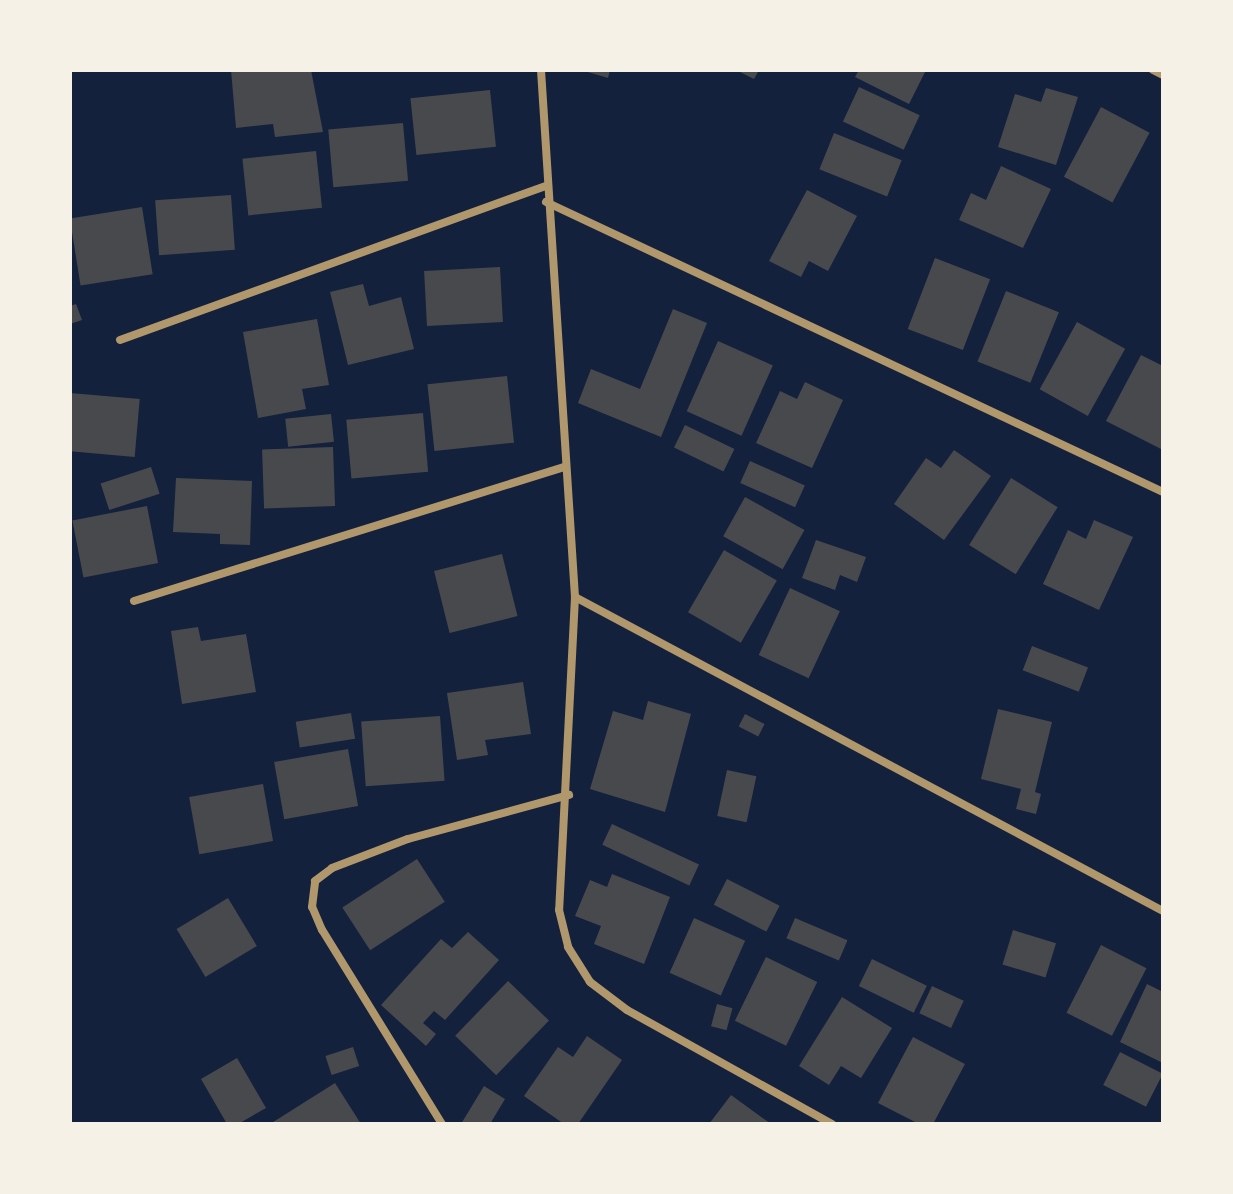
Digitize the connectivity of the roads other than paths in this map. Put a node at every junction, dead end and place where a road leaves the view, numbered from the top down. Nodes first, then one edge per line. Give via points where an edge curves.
1 (541, 70) edge
2 (545, 186) junction
3 (546, 202) junction
4 (120, 340) dead end
5 (565, 467) junction
6 (1163, 492) edge
7 (575, 597) junction
8 (134, 601) dead end
9 (569, 795) junction
10 (1163, 911) edge
11 (828, 1123) edge
12 (442, 1124) edge

1 - 2 street
2 - 3 street
2 - 4 street
3 - 5 street
3 - 6 street
5 - 7 street
5 - 8 street
7 - 9 street
7 - 10 street
9 - 11 street via 559,910 568,947 590,982 679,1042
9 - 12 street via 408,839 332,868 315,881 312,907 322,930

